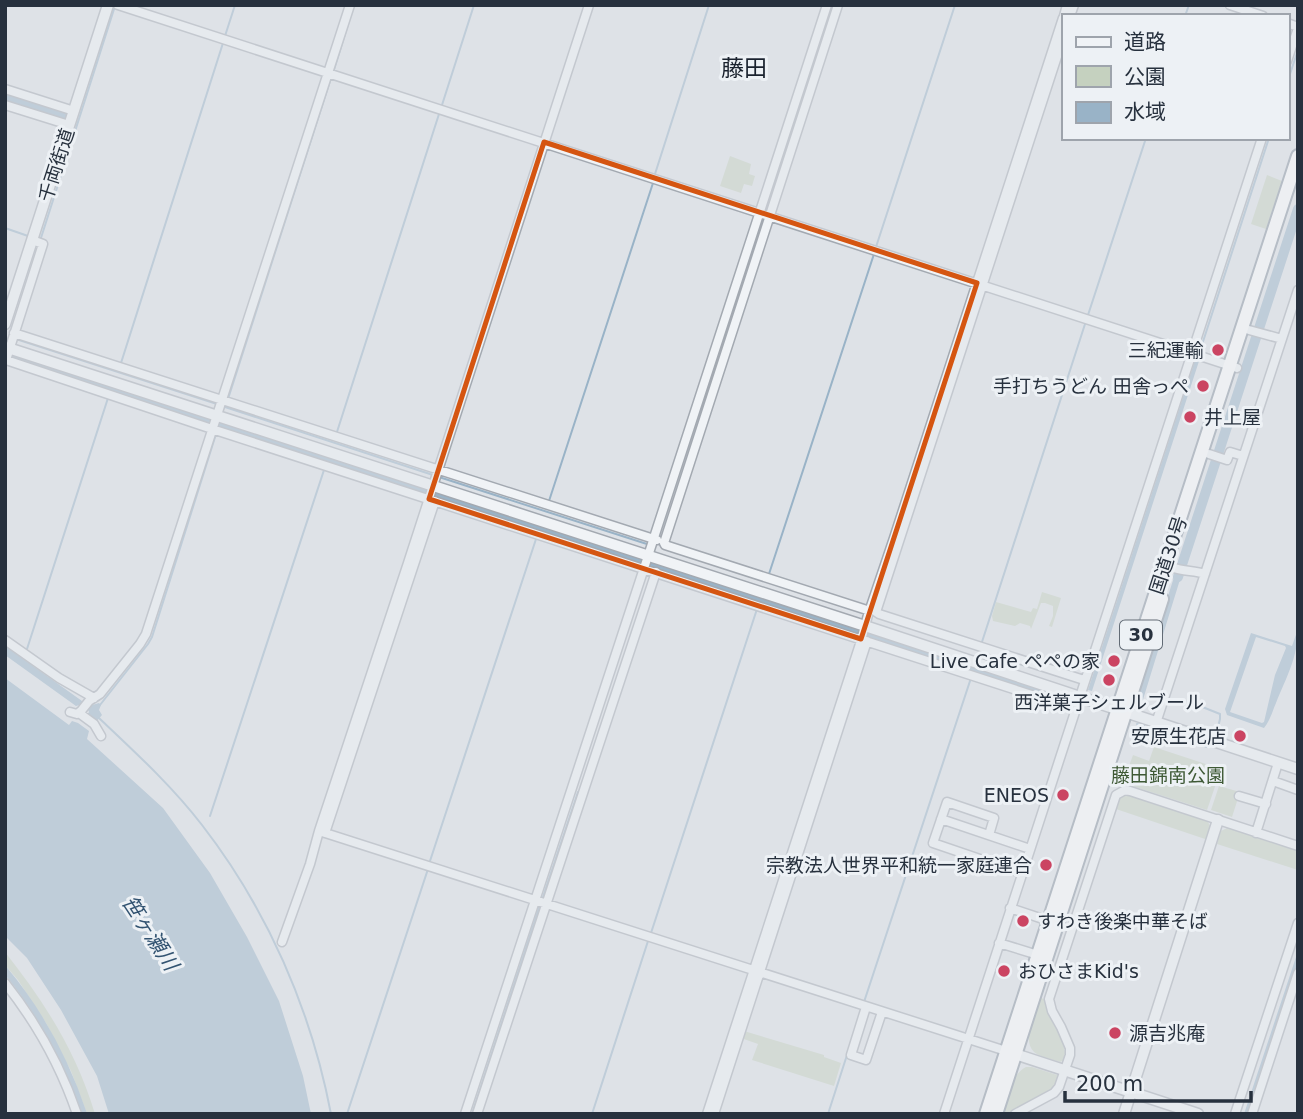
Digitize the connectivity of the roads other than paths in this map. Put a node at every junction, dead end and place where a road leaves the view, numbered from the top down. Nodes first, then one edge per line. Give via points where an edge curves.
1 (108, 5) edge
2 (118, 5) edge
3 (350, 5) edge
4 (589, 5) edge
5 (827, 5) edge
6 (838, 5) edge
7 (1230, 5) edge
8 (1257, 14) edge
9 (1062, 23) edge
10 (1298, 27) edge
11 (1062, 41) edge
12 (1289, 55) edge
13 (331, 75) junction
14 (5, 89) edge
15 (5, 104) edge
16 (74, 111) junction
17 (69, 125) junction
18 (1261, 140) edge
19 (546, 143) junction
20 (1298, 156) edge
21 (1298, 183) edge
22 (765, 215) junction
23 (37, 242) junction
24 (980, 284) junction
25 (1298, 290) edge
26 (1287, 323) junction
27 (5, 324) edge
28 (1298, 326) edge
29 (1255, 332) junction
30 (14, 333) junction
31 (1282, 339) junction
32 (7, 354) edge
33 (1197, 355) junction
34 (1234, 366) junction
35 (220, 412) junction
36 (1215, 455) junction
37 (1243, 457) junction
38 (435, 484) junction
39 (652, 555) junction
40 (1177, 569) junction
41 (1205, 574) junction
42 (816, 601) junction
43 (868, 622) junction
44 (5, 640) edge
45 (1084, 680) junction
46 (1079, 697) junction
47 (84, 706) junction
48 (1075, 709) junction
49 (1121, 711) junction
50 (1156, 723) junction
51 (101, 736) dead end
52 (1277, 767) junction
53 (1298, 769) edge
54 (1273, 781) junction
55 (1298, 790) edge
56 (1239, 796) dead end
57 (1266, 804) junction
58 (941, 819) junction
59 (1218, 820) junction
60 (322, 832) junction
61 (1256, 832) junction
62 (989, 835) junction
63 (1298, 846) edge
64 (1030, 849) junction
65 (1021, 873) junction
66 (541, 902) junction
67 (1010, 908) junction
68 (1049, 921) junction
69 (1298, 923) edge
70 (282, 942) dead end
71 (1002, 944) junction
72 (1038, 955) junction
73 (757, 972) junction
74 (1298, 973) edge
75 (5, 983) edge
76 (866, 1007) junction
77 (882, 1012) junction
78 (968, 1039) junction
79 (1011, 1053) junction
80 (1064, 1071) junction
81 (1131, 1092) junction
82 (77, 1114) edge
83 (465, 1114) edge
84 (477, 1114) edge
85 (707, 1114) edge
86 (714, 1114) edge
87 (944, 1114) edge
88 (986, 1114) edge
89 (996, 1114) edge
90 (1015, 1114) edge
91 (1124, 1114) edge
92 (1198, 1114) edge
93 (1235, 1114) edge
94 (1252, 1114) edge

1 - 16 street, 千両街道
2 - 13 street
3 - 13 street
4 - 19 street
5 - 22 street
6 - 22 street
7 - 8 street
9 - 24 street
10 - 12 street
11 - 24 street
13 - 19 street
13 - 35 street
14 - 16 street
15 - 17 street
16 - 17 street, 千両街道
17 - 23 street, 千両街道
18 - 33 street
19 - 22 street
19 - 38 street
20 - 34 highway, 国道30号 / 30
21 - 29 highway, 国道30号 / 30
22 - 24 street
22 - 39 street
23 - 27 street, 千両街道
23 - 30 street
24 - 33 street
24 - 43 street
25 - 26 street
26 - 28 street
26 - 31 street
29 - 31 street
29 - 34 highway, 国道30号 / 30
30 - 32 street
30 - 35 street
31 - 37 street
32 - 35 street
33 - 34 street
33 - 45 street
34 - 36 highway, 国道30号 / 30
34 - 49 highway, 国道30号 / 30
35 - 38 street
35 - 38 street via 335,438
35 - 47 street via 146,634
36 - 37 street via 1227,460 1230,452
36 - 40 highway, 国道30号 / 30
37 - 41 street
38 - 39 street
38 - 39 street via 548,506
38 - 60 street
39 - 42 street
39 - 42 street via 666,545
39 - 43 street
39 - 66 street
40 - 41 street
40 - 49 highway, 国道30号 / 30
41 - 50 street
42 - 43 street
42 - 43 street
43 - 45 street via 879,614
43 - 46 street
43 - 48 street
43 - 73 street
44 - 47 street via 59,678
45 - 46 street
46 - 48 street
46 - 49 street
47 - 51 street
48 - 64 street
49 - 50 street
49 - 68 highway, 国道30号 / 30
49 - 79 highway, 国道30号 / 30
50 - 52 street
52 - 53 street
52 - 54 street
54 - 55 street
54 - 57 street
56 - 57 street
57 - 61 street
58 - 62 street
58 - 62 street via 947,803 958,806 994,818
58 - 65 street via 933,844
59 - 61 street
59 - 80 street via 1130,791 1116,795 1049,999 1069,1048
59 - 81 street
60 - 66 street
60 - 70 street
61 - 63 street
62 - 64 street
64 - 65 street
65 - 67 street
66 - 73 street
66 - 83 street
66 - 84 street
67 - 68 street
67 - 71 street
68 - 72 highway, 国道30号 / 30
69 - 93 street
71 - 72 street
71 - 78 street
72 - 79 highway, 国道30号 / 30
73 - 76 street
73 - 85 street
73 - 86 street
74 - 94 street
75 - 82 street via 45,1042
76 - 77 street
76 - 77 street via 851,1055 866,1060
77 - 78 street
78 - 79 street
78 - 87 street
79 - 80 street
79 - 88 highway, 国道30号 / 30
79 - 89 highway, 国道30号 / 30
80 - 81 street
80 - 90 street via 1054,1093
81 - 91 street
81 - 92 street

